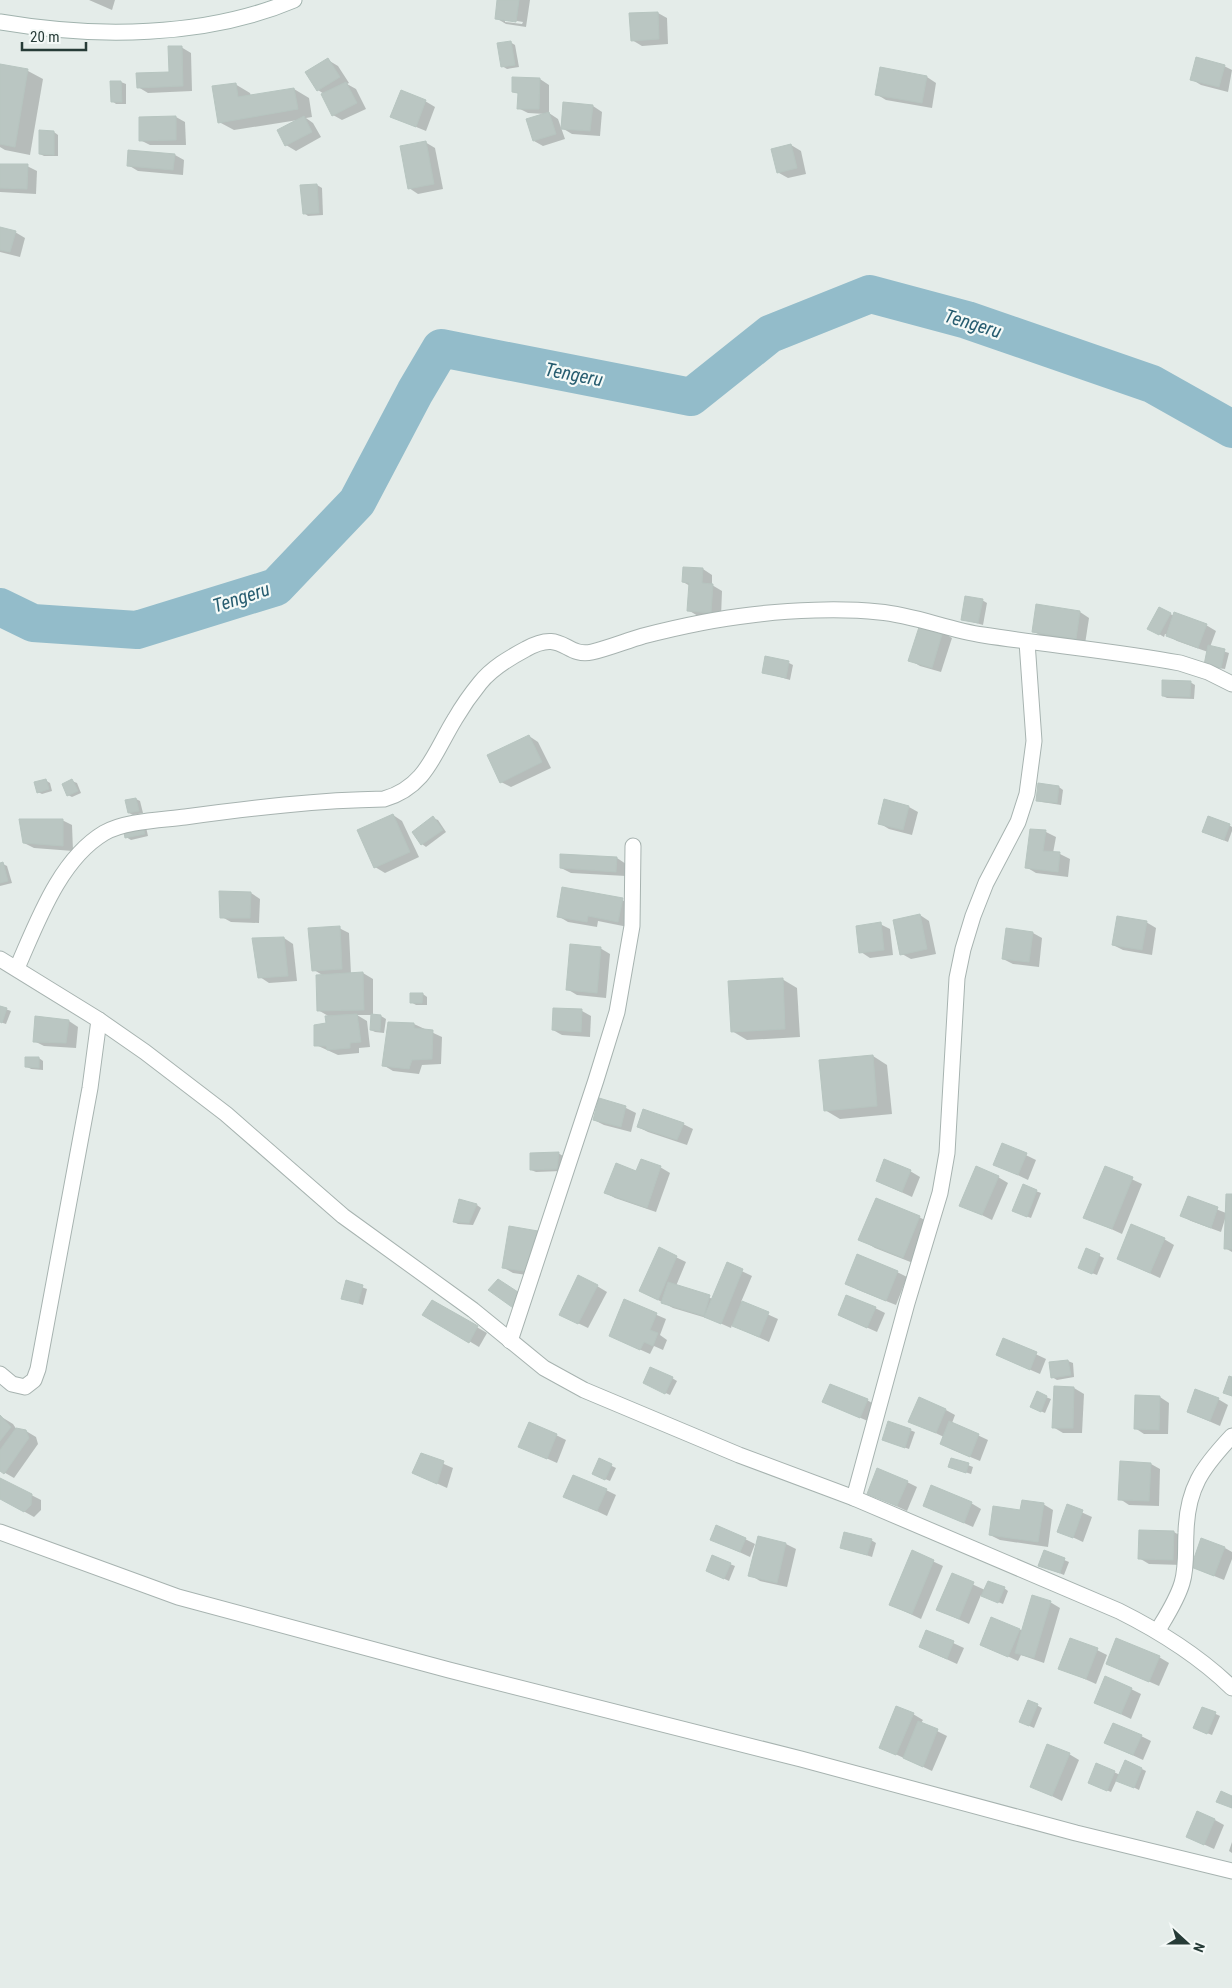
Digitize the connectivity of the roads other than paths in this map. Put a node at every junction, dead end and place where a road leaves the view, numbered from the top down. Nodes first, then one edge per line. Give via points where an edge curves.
1 (294, 0) edge
2 (0, 22) edge
3 (1028, 642) junction
4 (1232, 684) edge
5 (633, 846) dead end
6 (0, 959) edge
7 (17, 968) junction
8 (98, 1020) junction
9 (510, 1341) junction
10 (0, 1374) edge
11 (1232, 1436) edge
12 (854, 1498) junction
13 (0, 1532) edge
14 (1158, 1630) junction
15 (1232, 1688) edge
16 (1232, 1870) edge

1 - 2 street via 277,7 189,27 140,31 42,30
3 - 4 street via 1180,663
3 - 7 street via 979,635 880,612 803,611 752,614 704,622 590,653 550,640 539,642 498,665 481,682 454,720 426,771 400,794 384,799 272,805 149,821 104,833 72,862 54,888
3 - 12 street via 1034,741 1027,794 1018,822 986,883 963,949 956,978 947,1153 940,1193
5 - 9 street via 632,926 616,1012
6 - 7 street
7 - 8 street
8 - 9 street via 226,1114 343,1216 473,1310
8 - 10 street via 88,1097 38,1369 34,1380 25,1387 12,1384
9 - 12 street via 544,1368 584,1390 739,1455
11 - 14 street via 1212,1457 1191,1492 1183,1582
12 - 14 street
13 - 16 street via 178,1597 1076,1833
14 - 15 street via 1210,1667

